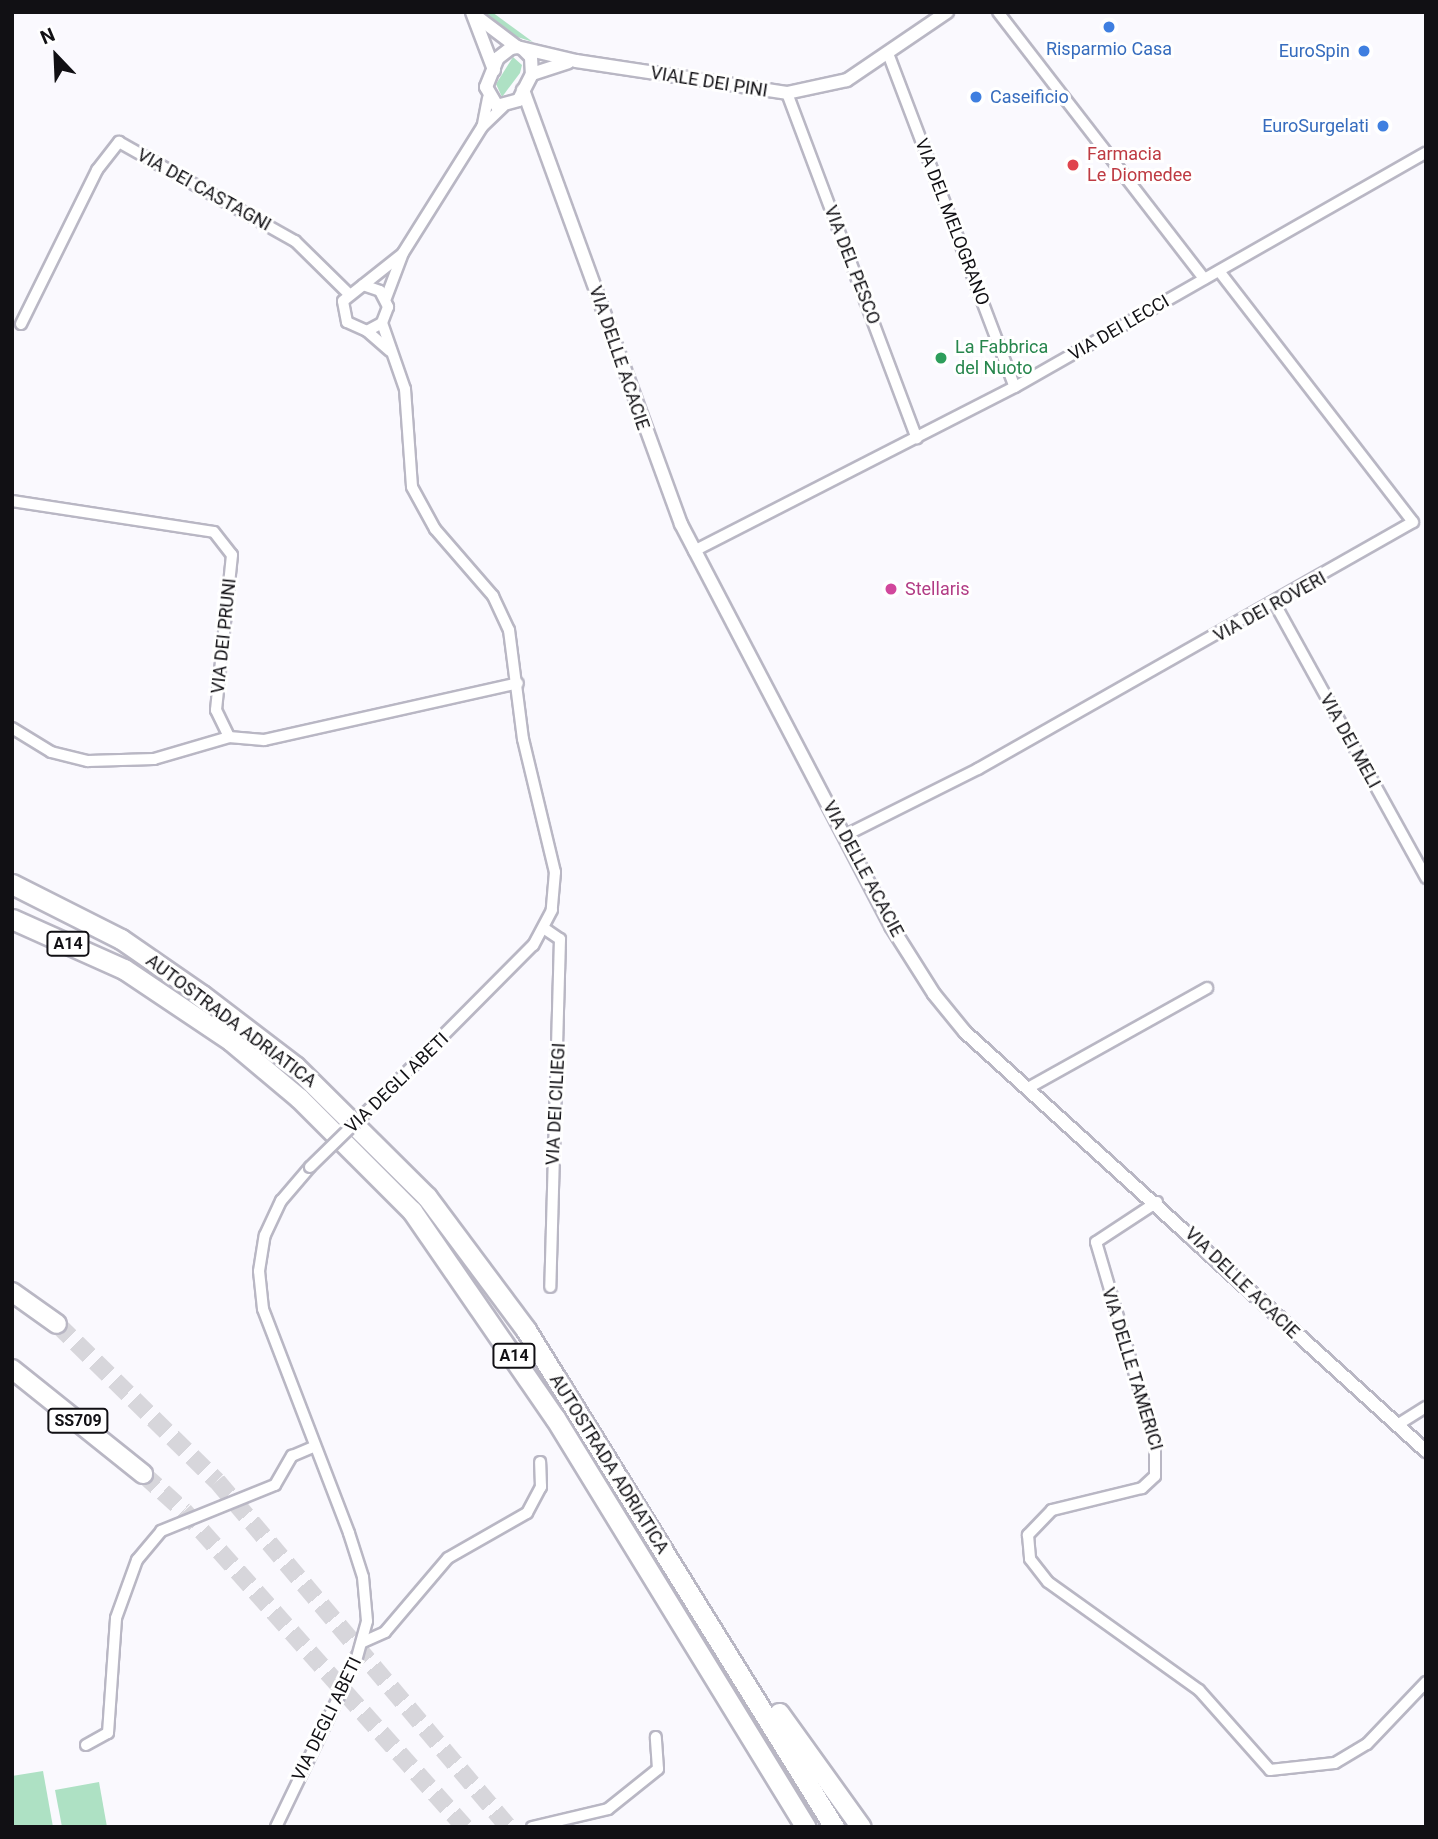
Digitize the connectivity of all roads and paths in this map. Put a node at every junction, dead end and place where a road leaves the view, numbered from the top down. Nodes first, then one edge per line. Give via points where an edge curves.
1 (472, 12) edge
2 (947, 12) edge
3 (998, 12) edge
4 (520, 48) junction
5 (890, 56) junction
6 (576, 61) junction
7 (494, 70) junction
8 (532, 74) junction
9 (523, 90) junction
10 (787, 93) junction
11 (488, 98) junction
12 (506, 107) junction
13 (531, 125) junction
14 (482, 127) junction
15 (1426, 153) edge
16 (403, 253) junction
17 (1219, 271) junction
18 (1204, 279) junction
19 (363, 285) junction
20 (348, 293) junction
21 (386, 298) junction
22 (383, 323) junction
23 (21, 324) dead end
24 (367, 331) junction
25 (390, 351) junction
26 (1015, 387) junction
27 (917, 438) junction
28 (12, 501) edge
29 (694, 551) junction
30 (1275, 604) junction
31 (517, 683) junction
32 (12, 728) edge
33 (229, 737) junction
34 (844, 836) junction
35 (1426, 878) edge
36 (12, 884) edge
37 (12, 919) edge
38 (545, 929) junction
39 (1207, 988) dead end
40 (1030, 1087) junction
41 (1157, 1202) junction
42 (550, 1287) dead end
43 (12, 1292) edge
44 (57, 1324) tunnel mouth
45 (12, 1369) edge
46 (1426, 1407) edge
47 (1397, 1425) junction
48 (315, 1446) junction
49 (1426, 1451) edge
50 (540, 1462) dead end
51 (143, 1474) tunnel mouth
52 (616, 1475) junction
53 (363, 1642) junction
54 (1426, 1682) edge
55 (656, 1737) dead end
56 (86, 1745) dead end
57 (276, 1827) edge
58 (532, 1827) edge
59 (806, 1827) edge
60 (834, 1827) edge
61 (861, 1827) edge

1 - 4 street
1 - 7 street
2 - 5 street, VIALE DEI PINI
3 - 18 street
4 - 6 street, VIALE DEI PINI
4 - 7 street via 501,53
4 - 8 street via 531,57
5 - 10 street, VIALE DEI PINI via 846,80
5 - 26 street, VIA DEL MELOGRANO
6 - 8 street, VIALE DEI PINI
6 - 10 street, VIALE DEI PINI
7 - 11 street
8 - 9 street
9 - 12 street
9 - 13 street, VIA DELLE ACACIE
10 - 27 street, VIA DEL PESCO
11 - 12 street, VIA DELLE ACACIE
11 - 14 street
12 - 13 street, VIA DELLE ACACIE
12 - 14 street
13 - 29 street, VIA DELLE ACACIE
14 - 16 street
15 - 17 street, VIA DEI LECCI
16 - 19 street
16 - 21 street
17 - 18 street, VIA DEI LECCI
17 - 30 street, VIA DEI ROVERI via 1413,522
18 - 26 street, VIA DEI LECCI
19 - 20 street
19 - 21 street
20 - 23 street, VIA DEI CASTAGNI via 295,241 119,142 97,170
20 - 24 street via 345,318
21 - 22 street
22 - 24 street
22 - 25 street
24 - 25 street
25 - 31 street via 405,389 412,488 426,517 503,612
26 - 27 street, VIA DEI LECCI
27 - 29 street, VIA DEI LECCI
28 - 33 street, VIA DEI PRUNI via 214,532 232,555 216,710
29 - 34 street, VIA DELLE ACACIE
30 - 34 street, VIA DEI ROVERI
30 - 35 street, VIA DEI MELI
31 - 33 street via 264,740
31 - 38 street via 523,739 555,872
32 - 33 street via 51,751 88,761 154,759
34 - 40 street, VIA DELLE ACACIE via 934,994 965,1032
36 - 52 highway, AUTOSTRADA ADRIATICA / A14 via 121,939 202,995 295,1066 378,1142 476,1257
37 - 59 highway, AUTOSTRADA ADRIATICA / A14 via 124,969 231,1041 299,1098 412,1211 555,1418
38 - 42 street, VIA DEI CILIEGI via 560,939
38 - 48 street, VIA DEGLI ABETI, bridge via 281,1201 258,1270 263,1309
39 - 40 street
40 - 41 street, VIA DELLE ACACIE
41 - 47 street, VIA DELLE ACACIE
41 - 54 street, VIA DELLE TAMERICI via 1096,1242 1155,1443 1155,1476 1142,1488 1052,1510 1028,1535 1030,1559 1048,1582 1199,1690 1270,1770 1335,1763 1367,1744
43 - 44 highway
45 - 51 highway, SS709
46 - 47 street
47 - 49 street, VIA DELLE ACACIE
48 - 53 street, VIA DEGLI ABETI via 363,1577
48 - 56 street via 292,1456 275,1485 161,1531 137,1560 116,1618 108,1733
50 - 53 street via 541,1487 527,1513 449,1558 384,1632
52 - 60 highway, AUTOSTRADA ADRIATICA / A14
52 - 61 highway via 834,1797
53 - 57 street, VIA DEGLI ABETI
55 - 58 street via 657,1769 608,1809

